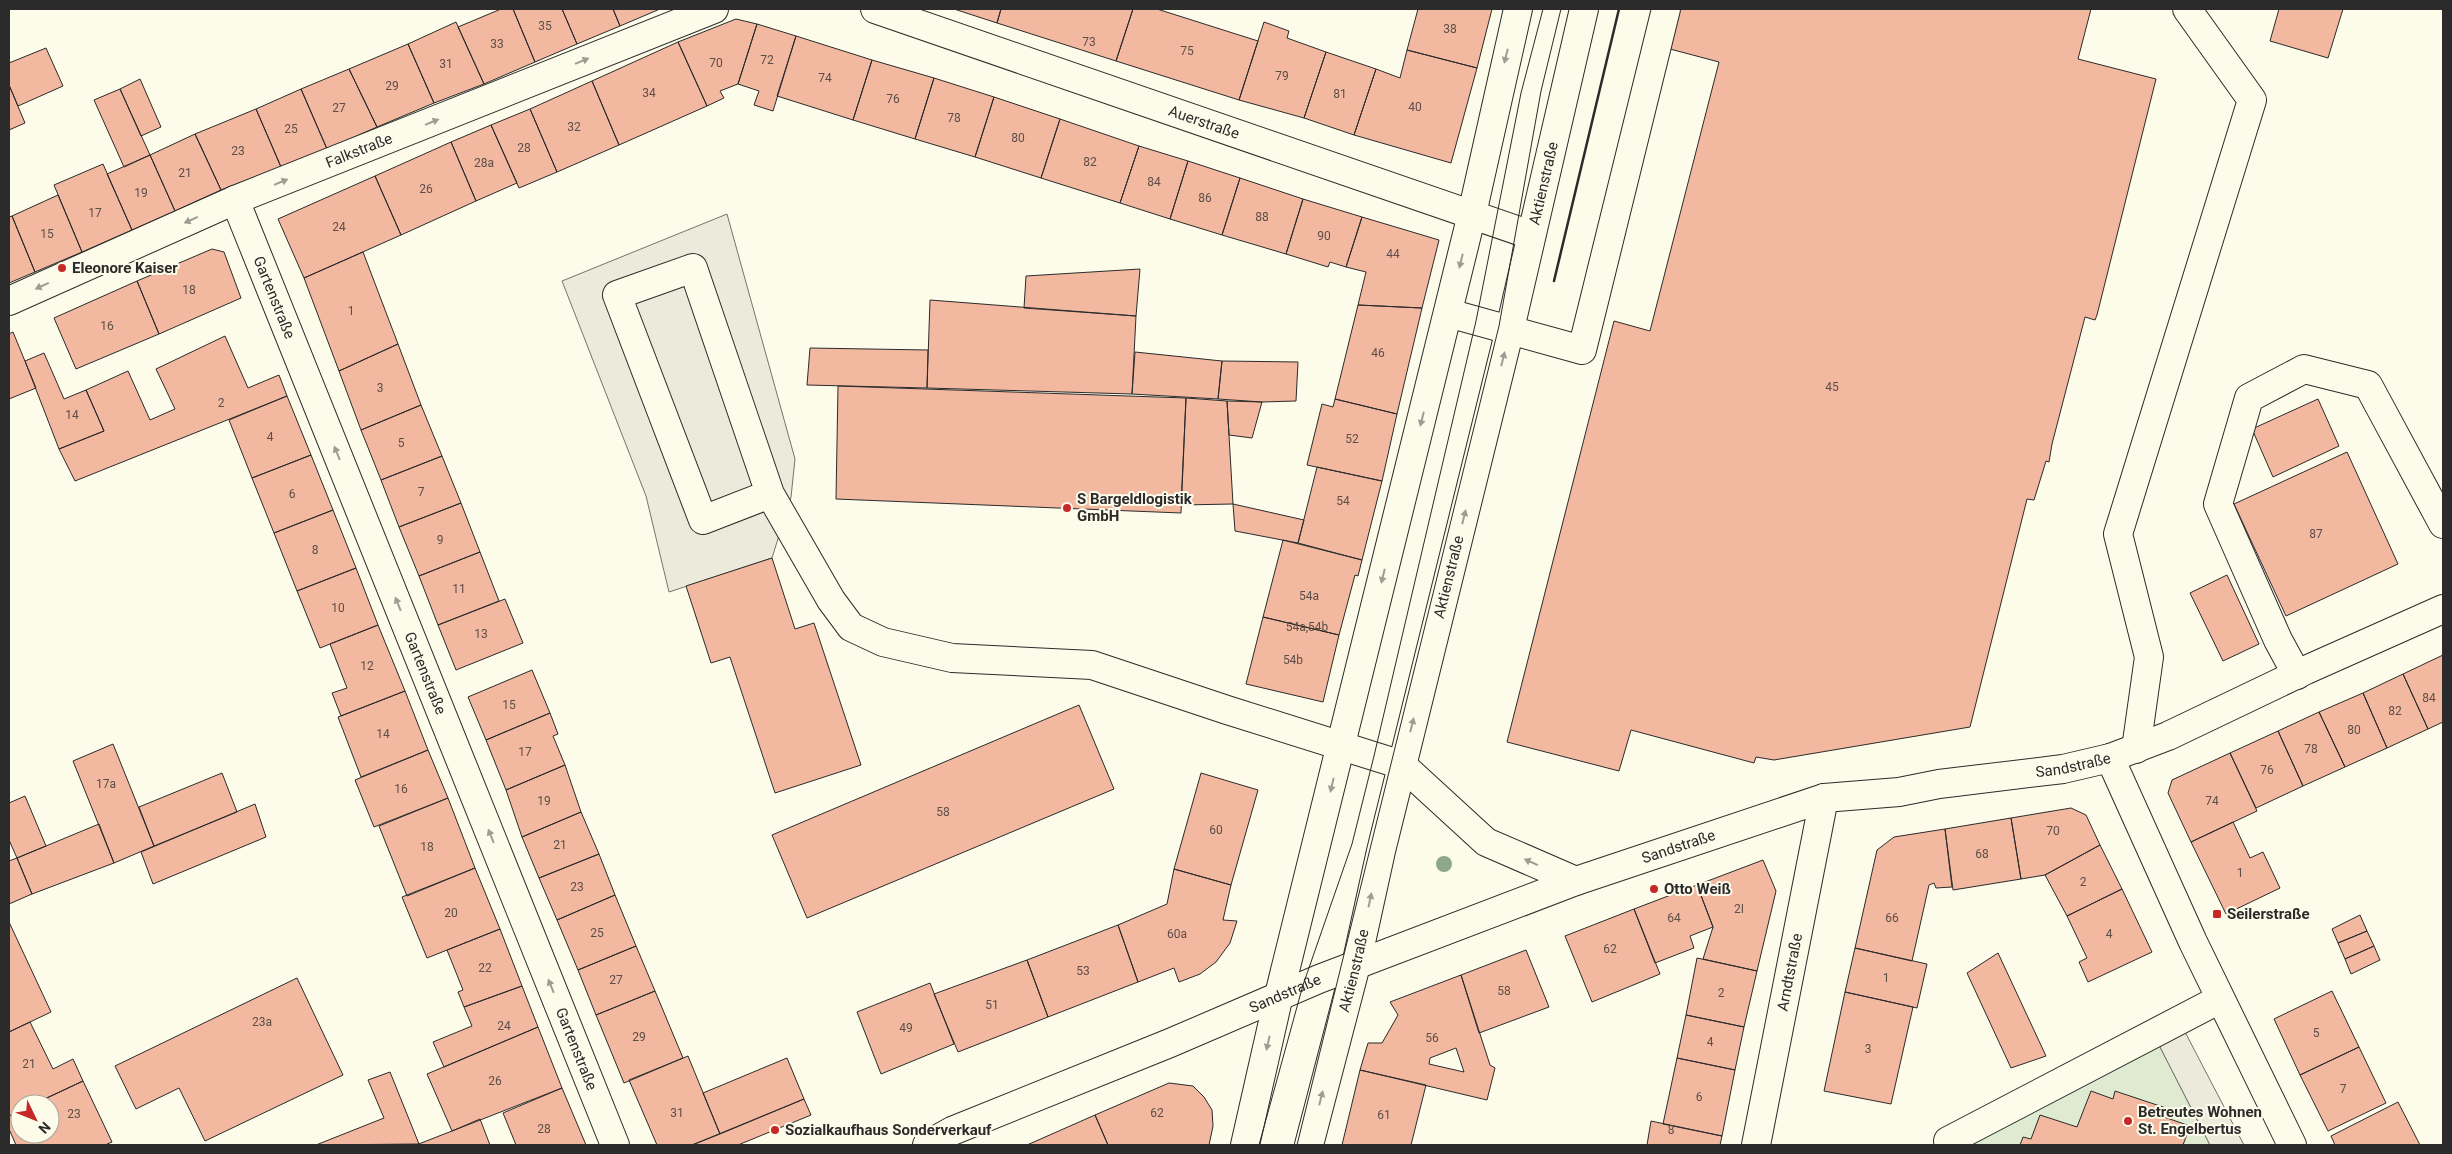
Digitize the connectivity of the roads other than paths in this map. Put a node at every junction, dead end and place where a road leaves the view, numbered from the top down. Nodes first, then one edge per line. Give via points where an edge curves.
1 (714, 9) edge
2 (875, 9) edge
3 (1518, 9) edge
4 (1584, 9) edge
5 (1666, 9) edge
6 (2187, 9) edge
7 (235, 200) junction
8 (1472, 214) junction
9 (1531, 235) junction
10 (9, 301) edge
11 (1448, 313) junction
12 (1510, 329) junction
13 (770, 494) junction
14 (2443, 524) edge
15 (2443, 609) edge
16 (2297, 675) junction
17 (1341, 746) junction
18 (2136, 749) junction
19 (2110, 758) junction
20 (1402, 765) junction
21 (1824, 798) junction
22 (1576, 881) junction
23 (1356, 965) junction
24 (1279, 995) junction
25 (2220, 999) junction
26 (615, 1145) edge
27 (927, 1145) edge
28 (1245, 1145) edge
29 (1309, 1145) edge
30 (1756, 1145) edge
31 (1950, 1145) edge
32 (2292, 1145) edge

7 -> 1 street, Falkstraße
2 - 8 street, Auerstraße
3 -> 8 street
4 - 9 street, Aktienstraße
5 - 12 street via 1582,350
6 - 18 street via 2252,100 2118,534 2149,657
7 -> 10 street, Falkstraße
26 -> 7 street, Gartenstraße
8 - 9 street, Auerstraße
8 -> 11 street
9 - 12 street, Aktienstraße
11 - 12 street
11 -> 17 street
20 -> 12 street, Aktienstraße
13 - 13 street via 702,520 617,295 693,268
13 - 17 street via 831,600 851,627 883,642 952,658 1092,665
14 - 16 street via 2368,385 2304,368 2249,398 2218,504 2278,640
15 - 16 street, Sandstraße
16 - 18 street, Sandstraße
17 - 20 street
17 -> 24 street
18 - 19 street, Sandstraße
19 - 21 street, Sandstraße via 1899,792
19 - 25 street
22 -> 20 street via 1486,842
23 -> 20 street, Aktienstraße
21 - 22 street, Sandstraße
21 - 30 street, Arndtstraße
22 - 23 street, Sandstraße
23 - 24 street, Sandstraße
29 -> 23 street, Aktienstraße
24 - 27 street, Sandstraße via 952,1131
24 -> 28 street
25 - 31 street via 1948,1141
25 - 32 street

